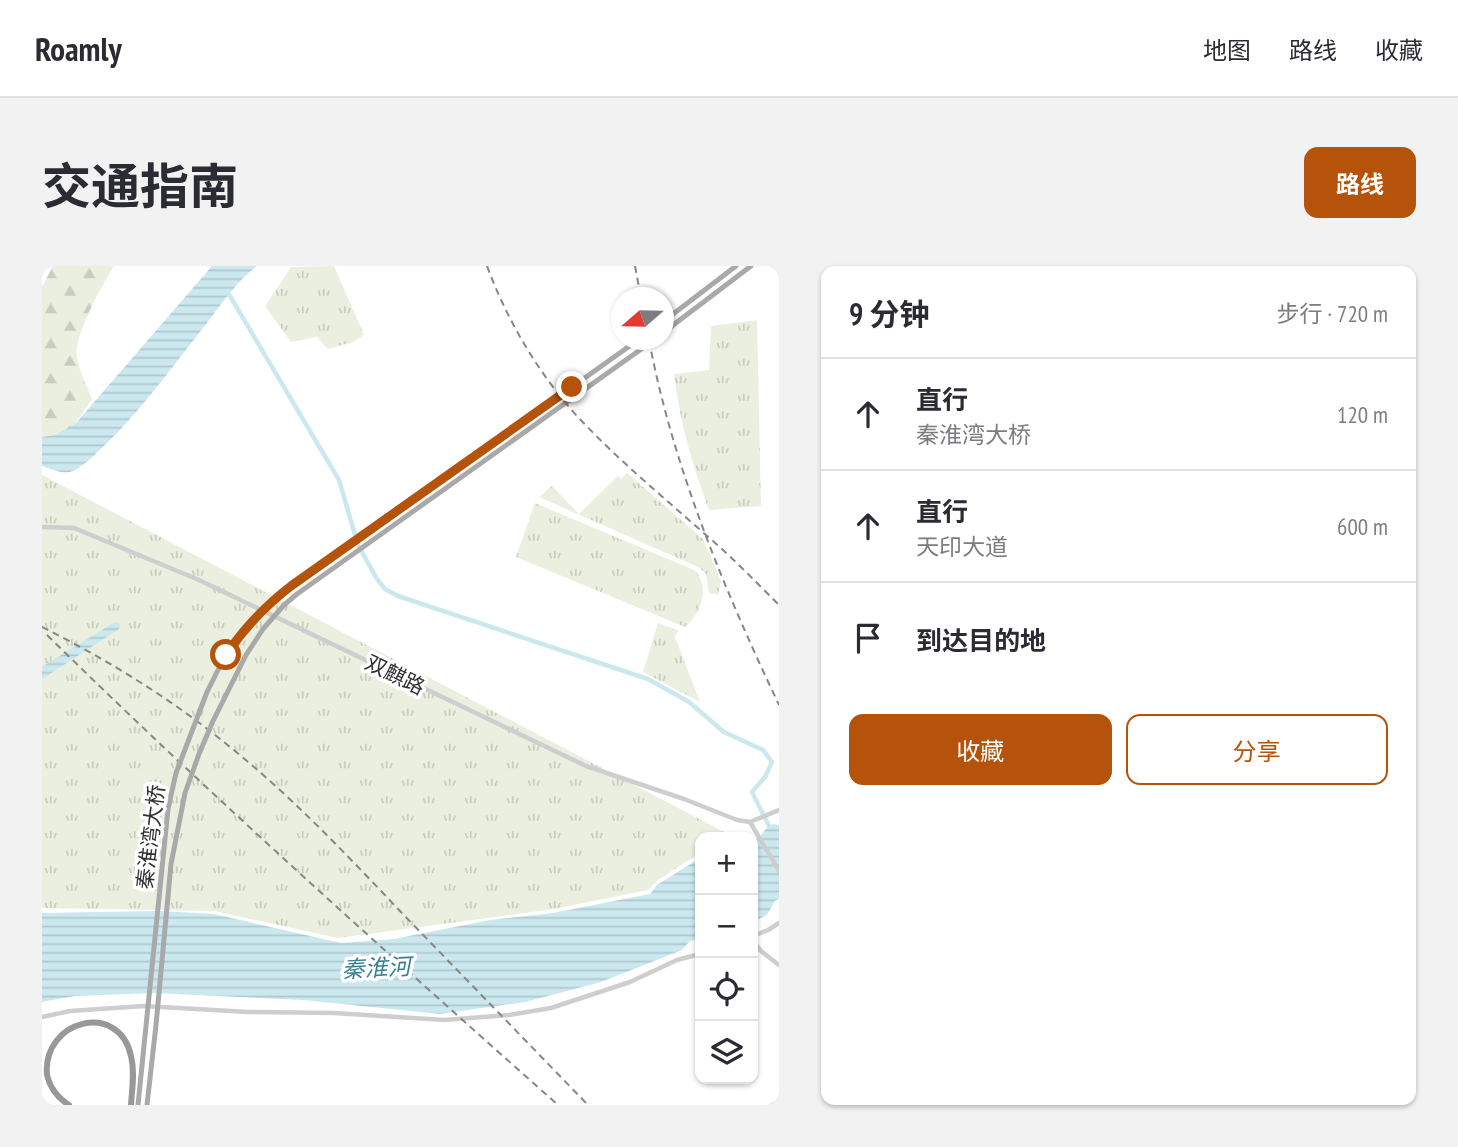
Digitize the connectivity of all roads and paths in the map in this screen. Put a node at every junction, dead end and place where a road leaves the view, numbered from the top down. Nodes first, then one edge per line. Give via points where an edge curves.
1 (736, 266) edge
2 (751, 266) edge
3 (674, 313) edge
4 (674, 324) edge
5 (624, 350) edge
6 (640, 350) edge
7 (42, 527) edge
8 (779, 810) edge
9 (750, 822) junction
10 (779, 871) edge
11 (779, 923) edge
12 (758, 934) edge
13 (758, 947) edge
14 (695, 955) edge
15 (779, 965) edge
16 (42, 1017) edge
17 (779, 1102) edge
18 (69, 1105) edge
19 (131, 1105) edge
20 (138, 1105) edge
21 (147, 1105) edge
22 (772, 1105) edge

1 - 3 main road
2 - 4 main road
5 - 20 main road, 秦淮湾大桥, bridge via 273,600 243,631 219,668 171,790
6 - 21 main road, 秦淮湾大桥, bridge via 297,594 246,655 185,793 172,855
7 - 9 street, 双麒路 via 74,528 174,569 586,766
8 - 9 street
9 - 10 street
11 - 12 street
13 - 15 street
14 - 16 street via 551,1009 509,1015 444,1020 144,1006
17 - 22 street
18 - 19 highway via 50,1084 48,1049 56,1036 86,1022 108,1026 126,1042 133,1069

